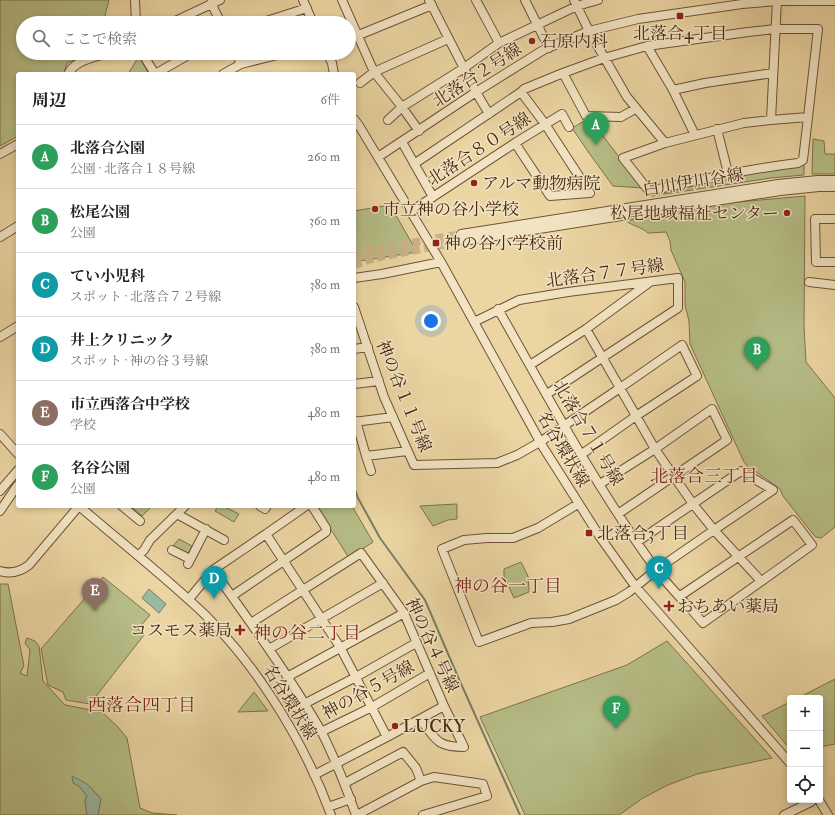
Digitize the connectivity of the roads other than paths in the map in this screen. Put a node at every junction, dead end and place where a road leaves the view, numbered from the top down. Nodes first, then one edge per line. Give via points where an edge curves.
1 (135, 0) edge
2 (220, 0) edge
3 (303, 0) edge
4 (342, 0) edge
5 (476, 0) edge
6 (525, 0) edge
7 (598, 0) edge
8 (777, 0) edge
9 (835, 1) edge
10 (430, 2) edge
11 (211, 3) junction
12 (575, 3) edge
13 (307, 8) junction
14 (136, 16) edge
15 (186, 16) edge
16 (218, 16) edge
17 (282, 16) edge
18 (311, 16) edge
19 (349, 16) edge
20 (537, 24) junction
21 (776, 29) junction
22 (356, 31) edge
23 (589, 31) junction
24 (358, 35) junction
25 (448, 39) junction
26 (498, 43) junction
27 (647, 46) junction
28 (549, 48) junction
29 (604, 58) junction
30 (87, 60) edge
31 (146, 60) edge
32 (180, 60) edge
33 (239, 60) edge
34 (257, 60) edge
35 (330, 60) edge
36 (241, 64) junction
37 (464, 68) junction
38 (69, 72) edge
39 (154, 72) edge
40 (159, 72) edge
41 (227, 72) edge
42 (334, 72) edge
43 (374, 72) junction
44 (563, 73) junction
45 (773, 73) junction
46 (360, 83) dead end
47 (673, 90) junction
48 (476, 92) junction
49 (521, 92) junction
50 (402, 108) junction
51 (636, 109) junction
52 (489, 114) junction
53 (808, 117) junction
54 (388, 120) dead end
55 (771, 120) junction
56 (356, 122) edge
57 (545, 124) junction
58 (569, 127) dead end
59 (717, 129) junction
60 (419, 131) junction
61 (695, 135) junction
62 (402, 142) junction
63 (514, 143) junction
64 (665, 143) junction
65 (16, 145) edge
66 (0, 154) edge
67 (378, 158) junction
68 (414, 164) junction
69 (728, 173) junction
70 (835, 180) edge
71 (835, 187) edge
72 (433, 196) junction
73 (410, 212) junction
74 (835, 219) edge
75 (16, 227) edge
76 (0, 237) edge
77 (441, 262) junction
78 (835, 262) edge
79 (356, 278) edge
80 (650, 282) junction
81 (809, 282) dead end
82 (835, 285) edge
83 (498, 309) junction
84 (356, 315) edge
85 (474, 322) junction
86 (16, 327) edge
87 (586, 329) junction
88 (0, 337) edge
89 (368, 347) junction
90 (356, 349) edge
91 (602, 358) junction
92 (530, 365) junction
93 (379, 381) junction
94 (356, 384) edge
95 (620, 388) junction
96 (547, 394) junction
97 (636, 416) junction
98 (393, 417) junction
99 (356, 422) edge
100 (356, 425) edge
101 (564, 426) junction
102 (0, 434) edge
103 (540, 442) junction
104 (655, 449) junction
105 (407, 451) junction
106 (16, 452) edge
107 (582, 454) junction
108 (366, 456) junction
109 (371, 470) dead end
110 (16, 472) edge
111 (673, 476) junction
112 (600, 484) junction
113 (16, 487) edge
114 (16, 488) edge
115 (0, 491) edge
116 (578, 504) junction
117 (693, 504) junction
118 (0, 506) edge
119 (77, 508) edge
120 (81, 508) edge
121 (124, 508) edge
122 (182, 508) edge
123 (303, 508) edge
124 (313, 508) edge
125 (0, 511) edge
126 (177, 514) junction
127 (618, 514) junction
128 (140, 521) dead end
129 (206, 529) junction
130 (714, 530) junction
131 (266, 534) junction
132 (224, 540) dead end
133 (637, 542) junction
134 (172, 550) dead end
135 (138, 556) junction
136 (738, 556) junction
137 (284, 561) junction
138 (214, 570) junction
139 (656, 570) junction
140 (0, 571) edge
141 (761, 581) junction
142 (382, 583) junction
143 (635, 586) junction
144 (302, 590) junction
145 (232, 596) junction
146 (680, 596) junction
147 (189, 599) junction
148 (404, 613) junction
149 (321, 618) junction
150 (250, 623) junction
151 (416, 642) junction
152 (340, 647) junction
153 (269, 649) junction
154 (430, 673) junction
155 (287, 677) junction
156 (356, 677) junction
157 (304, 704) junction
158 (372, 706) junction
159 (444, 706) junction
160 (420, 719) junction
161 (321, 732) junction
162 (387, 736) junction
163 (787, 760) edge
164 (337, 764) junction
165 (314, 775) junction
166 (421, 781) junction
167 (345, 783) junction
168 (351, 799) junction
169 (809, 803) edge
170 (821, 803) edge
171 (330, 811) edge
172 (357, 815) edge
173 (423, 815) edge
174 (784, 815) edge
175 (828, 815) edge

1 - 14 street
2 - 11 street
3 - 13 street
4 - 19 street
5 - 26 street
6 - 20 street
7 - 12 street
8 - 9 street, 北落合２号線
8 - 21 street
8 - 23 street, 北落合２号線 via 638,19
10 - 24 street
10 - 25 street
11 - 15 street
11 - 16 street
12 - 20 street
12 - 23 street
13 - 17 street
13 - 18 street
20 - 26 street
20 - 28 street
21 - 27 street
21 - 45 street
21 - 53 street via 818,29
22 - 24 street
23 - 28 street, 北落合２号線
23 - 29 street
24 - 43 street
25 - 37 street
25 - 43 street
26 - 37 street
27 - 29 street
27 - 47 street
28 - 48 street, 北落合２号線
29 - 44 street
29 - 51 street
30 - 38 street via 79,63
31 - 39 street
32 - 40 street
33 - 36 street
34 - 36 street
35 - 42 street
36 - 41 street
37 - 48 street
37 - 50 street
43 - 46 street
43 - 50 street
44 - 49 street
44 - 51 street via 586,116 621,117
45 - 47 street
45 - 55 street
47 - 61 street
48 - 52 street
48 - 60 street, 北落合２号線
49 - 52 street
49 - 57 street
50 - 54 street
50 - 60 street
51 - 64 street
52 - 68 street
53 - 55 street
53 - 69 street via 803,160 798,163
55 - 59 street
56 - 67 street, 名谷環状線
57 - 58 street, 北落合８０号線 via 562,114
57 - 63 street, 北落合８０号線
57 - 63 street via 590,193 550,196
59 - 61 street
59 - 69 street
60 - 62 street, 北落合２号線
61 - 64 street
62 - 67 street, 北落合２号線
62 - 68 street
63 - 72 street, 北落合８０号線
64 - 69 street via 623,158 649,191
65 - 66 street
67 - 73 street, 名谷環状線
68 - 72 street
70 - 71 street, 白川伊川谷線 via 778,184 463,237 780,191
72 - 73 street, 北落合８０号線
73 - 77 street, 名谷環状線
74 - 78 street via 815,219 816,262
75 - 76 street
77 - 79 street
77 - 85 street, 名谷環状線
80 - 83 street, 北落合７７号線 via 519,300
80 - 87 street
80 - 91 street, 北落合７７号線 via 678,278 678,308
81 - 82 street
83 - 85 street, 北落合７７号線
83 - 92 street, 北落合７１号線
84 - 89 street, 神の谷１１号線
85 - 103 street, 名谷環状線
86 - 88 street
87 - 91 street
87 - 92 street
89 - 90 street
89 - 93 street, 神の谷１１号線
91 - 95 street
91 - 96 street, 北落合７７号線
92 - 96 street, 北落合７１号線
93 - 94 street
93 - 98 street, 神の谷１１号線
95 - 97 street
95 - 97 street via 682,345 697,376
95 - 101 street
96 - 101 street, 北落合７１号線
97 - 104 street
97 - 107 street
98 - 99 street
98 - 105 street, 神の谷１１号線
100 - 108 street
101 - 103 street
101 - 107 street, 北落合７１号線
102 - 106 street
103 - 105 street, 神の谷１１号線 via 517,455 497,463 486,464 414,465
103 - 116 street, 名谷環状線
104 - 111 street
104 - 111 street via 712,409 727,440
104 - 112 street
105 - 108 street
107 - 112 street, 北落合７１号線
108 - 109 street
110 - 115 street
111 - 117 street
111 - 127 street
112 - 127 street, 北落合７１号線
113 - 118 street
114 - 125 street
116 - 143 street, 名谷環状線
116 - 143 street via 538,528 514,538 464,540 442,549 479,642 531,623 569,619 616,600
117 - 130 street
117 - 130 street via 742,471 773,490
117 - 133 street
119 - 140 street via 29,565 19,571
120 - 135 street, 名谷環状線
121 - 128 street
122 - 126 street
123 - 131 street
124 - 137 street via 326,532
126 - 129 street
126 - 135 street via 150,540
127 - 133 street, 北落合７１号線
129 - 132 street
129 - 134 street via 189,562
130 - 136 street
130 - 139 street
131 - 137 street
131 - 138 street
133 - 139 street, 北落合７１号線
135 - 147 street, 名谷環状線
136 - 141 street
136 - 141 street via 793,520 812,545
136 - 146 street
137 - 144 street
137 - 145 street
138 - 145 street
138 - 147 street
139 - 143 street
139 - 146 street, 北落合７１号線
141 - 146 street, 北落合７１号線 via 703,623
142 - 144 street, 神の谷４号線 via 361,553
142 - 148 street, 神の谷４号線
142 - 149 street
143 - 163 street, 名谷環状線
144 - 149 street
144 - 150 street, 神の谷４号線
145 - 150 street
147 - 165 street, 名谷環状線 via 232,645 273,699
148 - 151 street, 神の谷４号線
148 - 152 street
149 - 152 street
149 - 153 street
150 - 153 street
151 - 154 street, 神の谷４号線
151 - 156 street
152 - 155 street
152 - 156 street
153 - 155 street
154 - 158 street, 神の谷５号線
154 - 159 street, 神の谷４号線
155 - 157 street
156 - 157 street
156 - 158 street
157 - 161 street
158 - 161 street, 神の谷５号線
158 - 162 street
159 - 160 street, 神の谷４号線
159 - 160 street via 464,747 449,747 439,742
160 - 162 street, 神の谷４号線
161 - 164 street
162 - 164 street, 神の谷４号線
164 - 165 street, 神の谷４号線
164 - 167 street
165 - 171 street, 名谷環状線
166 - 167 street via 416,768 403,752
166 - 172 street
166 - 173 street via 434,777 483,784 487,796
167 - 168 street
168 - 171 street
168 - 172 street
169 - 174 street
170 - 175 street

